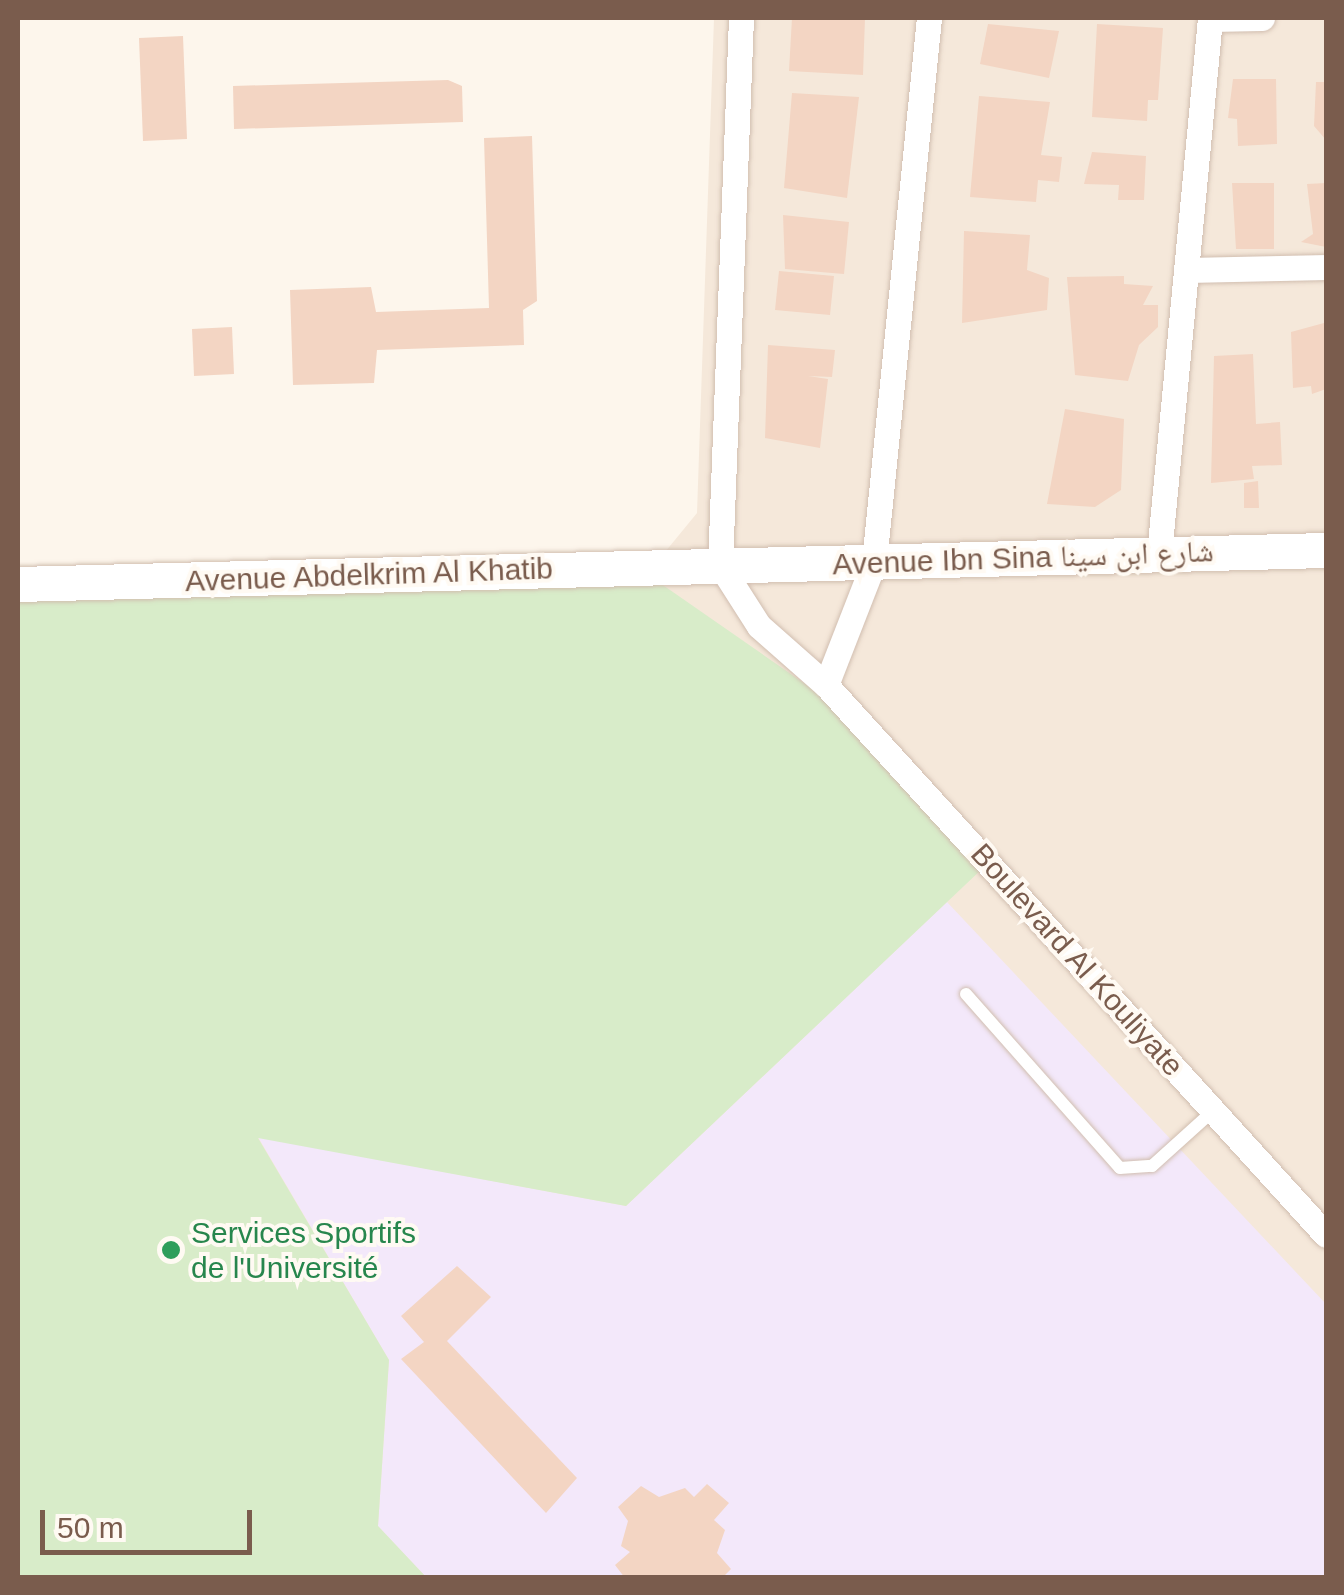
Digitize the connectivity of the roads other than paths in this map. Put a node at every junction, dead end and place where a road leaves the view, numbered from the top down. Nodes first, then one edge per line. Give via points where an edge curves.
1 (741, 18) edge
2 (929, 18) edge
3 (1210, 18) edge
4 (1262, 18) edge
5 (1326, 266) edge
6 (1188, 270) junction
7 (1326, 550) edge
8 (1159, 554) junction
9 (874, 562) junction
10 (720, 565) junction
11 (18, 584) edge
12 (826, 686) junction
13 (966, 994) dead end
14 (1214, 1110) junction
15 (1326, 1236) edge

1 - 10 street
2 - 9 street
3 - 4 street
3 - 6 street
5 - 6 street
6 - 8 street
7 - 8 street, Avenue Ibn Sina شارع ابن سينا
8 - 9 street, Avenue Ibn Sina شارع ابن سينا
9 - 10 street, Avenue Ibn Sina شارع ابن سينا
9 - 12 street
10 - 11 street, Avenue Abdelkrim Al Khatib
10 - 12 street, Boulevard Al Kouliyate via 747,612
12 - 14 street, Boulevard Al Kouliyate
13 - 14 lane via 1120,1168 1152,1166
14 - 15 street, Boulevard Al Kouliyate

